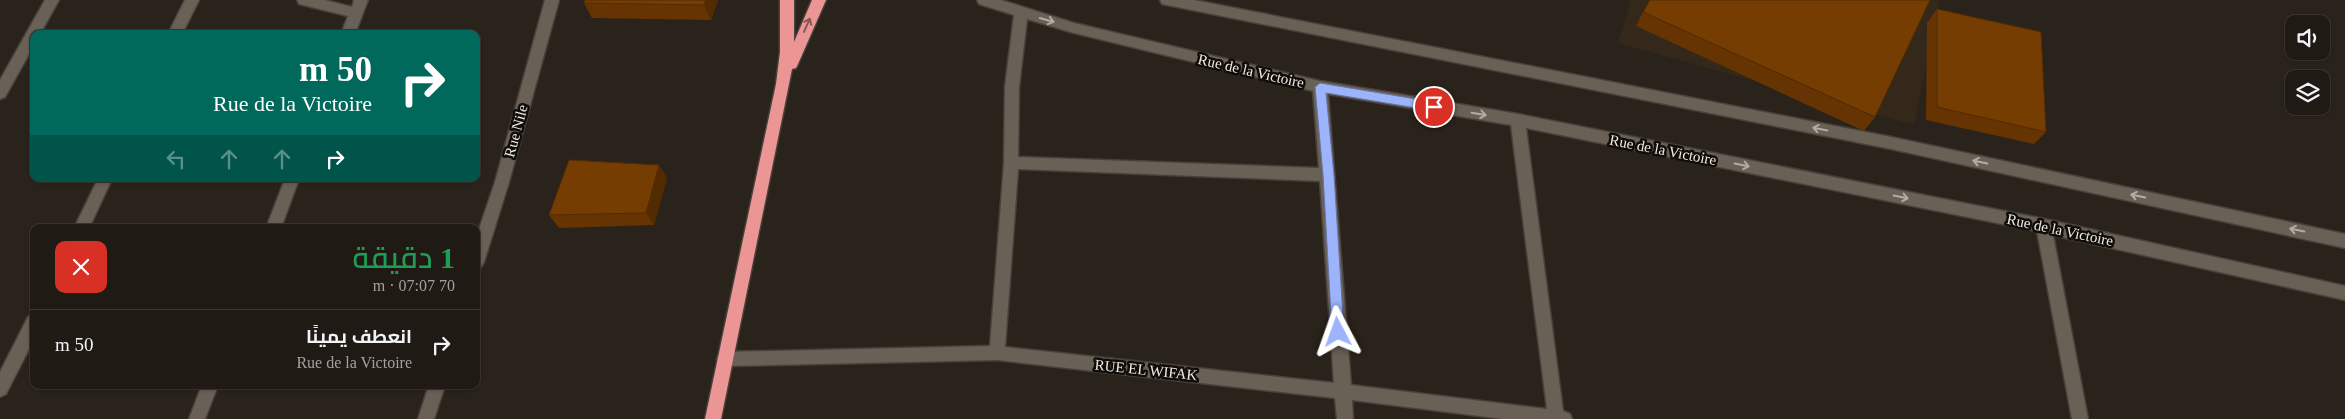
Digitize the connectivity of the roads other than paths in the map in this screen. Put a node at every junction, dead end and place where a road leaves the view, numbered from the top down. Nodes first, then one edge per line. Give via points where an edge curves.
1 (52, 0) edge
2 (192, 0) edge
3 (304, 0) edge
4 (361, 0) edge
5 (552, 0) edge
6 (787, 0) edge
7 (820, 0) edge
8 (984, 0) edge
9 (1167, 0) edge
10 (1021, 12) junction
11 (355, 13) junction
12 (35, 30) edge
13 (177, 30) edge
14 (349, 30) edge
15 (30, 39) edge
16 (783, 84) junction
17 (1320, 87) junction
18 (0, 93) edge
19 (1518, 120) junction
20 (1011, 163) junction
21 (1328, 175) junction
22 (104, 182) edge
23 (291, 182) edge
24 (83, 224) edge
25 (275, 224) edge
26 (2044, 226) junction
27 (2345, 240) edge
28 (480, 250) edge
29 (2345, 293) edge
30 (30, 330) edge
31 (998, 353) junction
32 (725, 359) junction
33 (0, 389) edge
34 (208, 389) edge
35 (436, 389) edge
36 (1342, 391) junction
37 (1560, 418) edge
38 (197, 419) edge
39 (426, 419) edge
40 (713, 419) edge
41 (1345, 419) edge
42 (2080, 419) edge

1 - 12 street
2 - 13 street
3 - 11 street
4 - 11 street
5 - 28 street, Rue Nile
6 - 16 highway
16 -> 7 highway
8 - 10 street, Rue de la Victoire
27 -> 9 street via 1891,143
10 -> 17 street, Rue de la Victoire via 1129,42
10 - 20 street via 1012,87
11 - 14 street
15 - 18 street
16 - 32 highway
17 -> 19 street, Rue de la Victoire
17 - 21 street
19 -> 26 street, Rue de la Victoire
19 - 37 street
20 - 21 street
20 - 31 street
21 - 36 street
22 - 24 street
23 - 25 street
26 - 29 street, Rue de la Victoire
26 - 42 street
30 - 33 street
31 - 32 street, RUE EL WIFAK
31 - 36 street, RUE EL WIFAK
32 - 40 highway
34 - 38 street
35 - 39 street
36 - 37 street, RUE EL WIFAK
36 - 41 street

